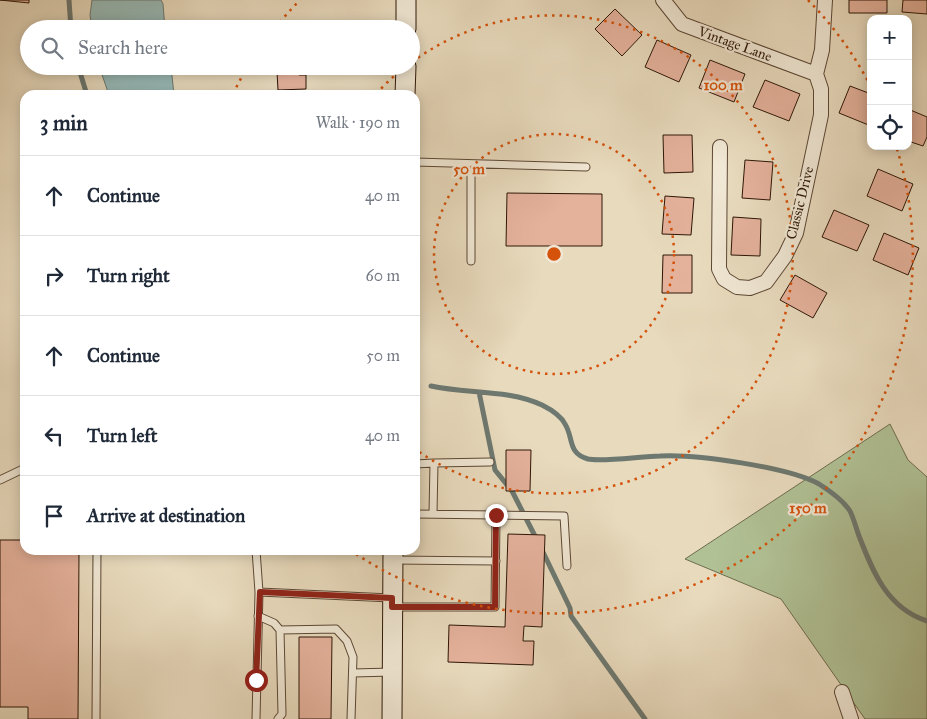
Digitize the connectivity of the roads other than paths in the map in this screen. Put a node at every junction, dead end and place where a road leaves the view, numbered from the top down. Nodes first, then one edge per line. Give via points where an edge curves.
1 (406, 0) edge
2 (663, 0) edge
3 (825, 0) edge
4 (406, 20) edge
5 (816, 74) junction
6 (406, 75) edge
7 (406, 90) edge
8 (720, 147) dead end
9 (420, 162) edge
10 (471, 164) junction
11 (586, 167) dead end
12 (471, 261) dead end
13 (490, 462) dead end
14 (434, 463) junction
15 (420, 464) edge
16 (20, 470) edge
17 (0, 480) edge
18 (420, 514) edge
19 (433, 514) junction
20 (496, 515) junction
21 (97, 555) edge
22 (256, 555) edge
23 (393, 555) edge
24 (496, 561) junction
25 (567, 566) dead end
26 (260, 592) junction
27 (392, 602) junction
28 (258, 616) junction
29 (280, 630) junction
30 (392, 672) junction
31 (353, 673) junction
32 (842, 692) dead end
33 (96, 719) edge
34 (256, 719) edge
35 (278, 719) edge
36 (351, 719) edge
37 (392, 719) edge
38 (851, 719) edge

1 - 4 main road
2 - 5 street, Vintage Lane via 682,24
3 - 5 street, Classic Drive via 822,50
5 - 8 street, Classic Drive via 821,89 821,115 796,232 785,256 766,282 750,288 737,287 724,279 718,269
6 - 7 main road
9 - 10 lane
10 - 11 lane
10 - 12 lane
13 - 14 lane
14 - 15 lane
14 - 19 lane
16 - 17 lane
18 - 19 lane
19 - 20 lane
20 - 24 lane
20 - 25 lane via 564,516
21 - 33 lane
22 - 26 lane
23 - 24 lane
23 - 27 main road
24 - 27 lane via 495,607
26 - 27 lane
26 - 28 lane
27 - 30 main road
28 - 29 lane via 274,623
28 - 34 lane
29 - 31 lane via 336,629 347,641 353,657
29 - 35 lane via 282,714
30 - 31 lane
30 - 37 main road
31 - 36 lane
32 - 38 street

